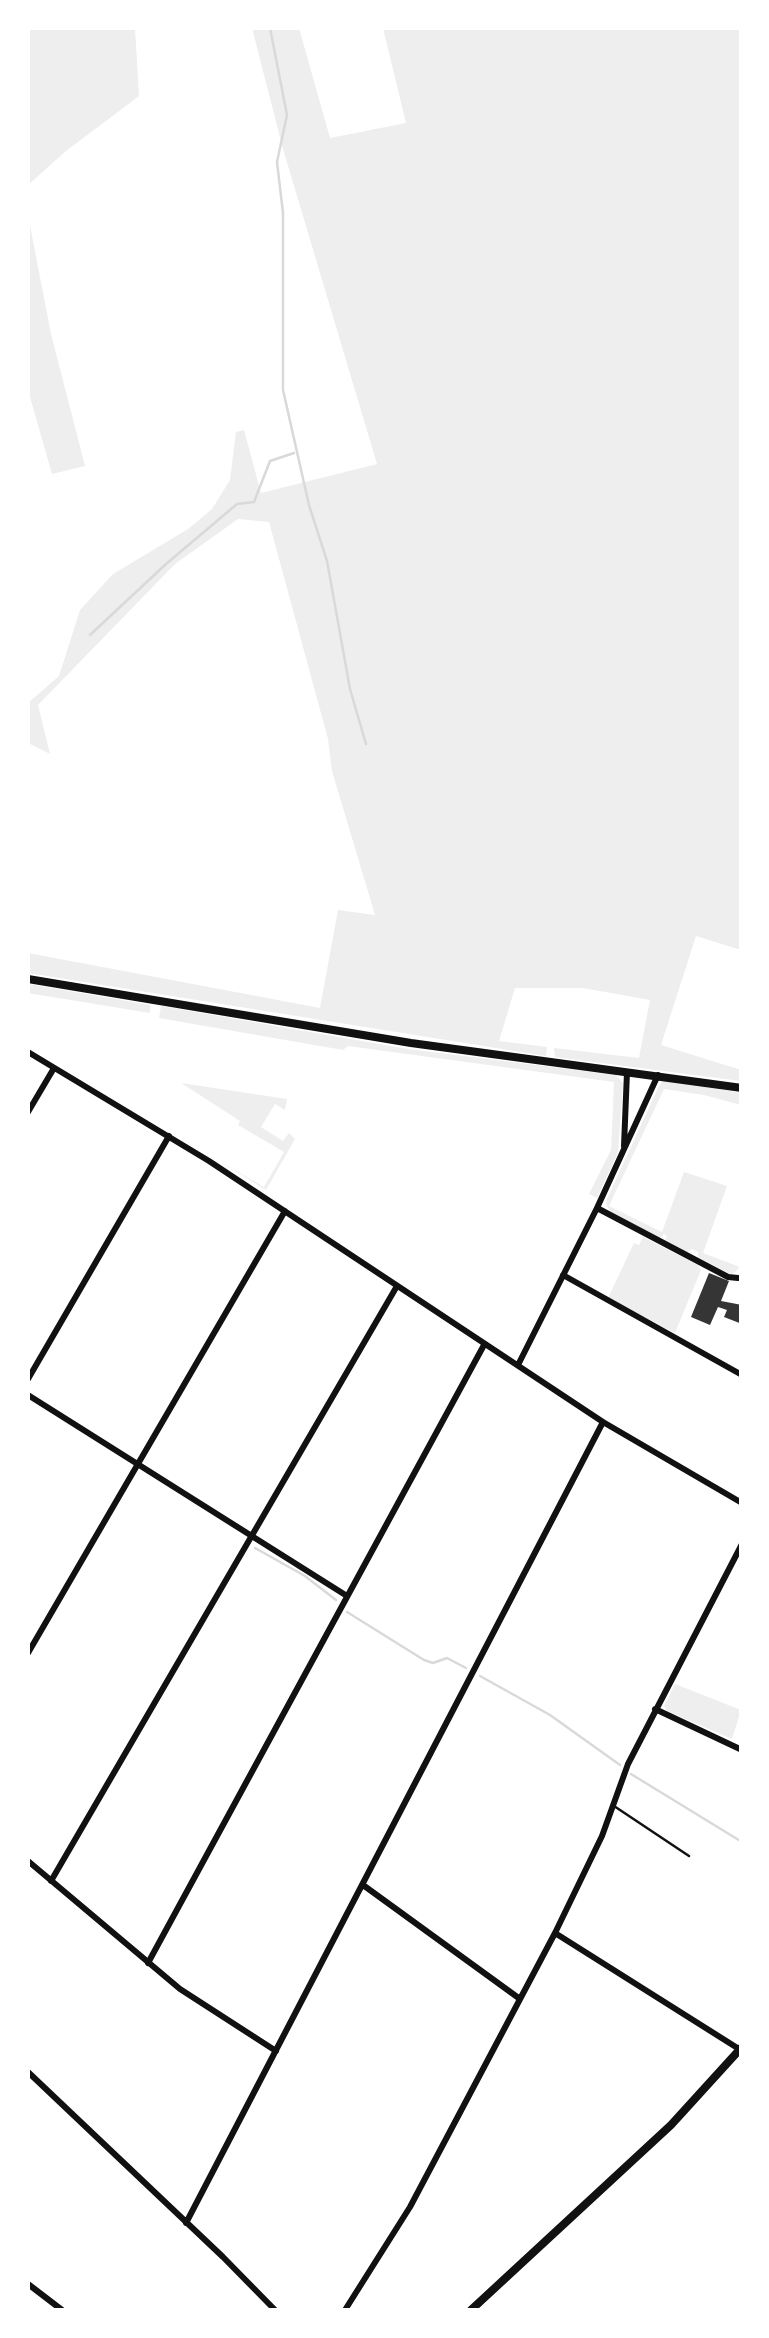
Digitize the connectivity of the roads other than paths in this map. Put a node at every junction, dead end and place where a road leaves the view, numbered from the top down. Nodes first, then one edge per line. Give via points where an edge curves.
1 (28, 978) edge
2 (28, 1052) edge
3 (54, 1068) junction
4 (627, 1072) junction
5 (658, 1075) junction
6 (742, 1088) edge
7 (28, 1112) edge
8 (169, 1136) junction
9 (624, 1152) junction
10 (597, 1208) junction
11 (285, 1210) junction
12 (562, 1275) junction
13 (738, 1278) dead end
14 (396, 1286) junction
15 (484, 1345) junction
16 (518, 1365) junction
17 (742, 1375) edge
18 (28, 1379) edge
19 (28, 1395) edge
20 (602, 1422) junction
21 (137, 1464) junction
22 (742, 1503) edge
23 (252, 1538) junction
24 (742, 1544) edge
25 (346, 1596) junction
26 (28, 1653) edge
27 (655, 1709) junction
28 (742, 1750) edge
29 (613, 1805) junction
30 (689, 1856) dead end
31 (28, 1861) edge
32 (51, 1881) junction
33 (362, 1886) junction
34 (555, 1933) junction
35 (148, 1963) junction
36 (520, 1999) junction
37 (740, 2048) edge
38 (276, 2051) junction
39 (28, 2072) edge
40 (186, 2222) junction
41 (28, 2284) edge
42 (62, 2310) edge
43 (275, 2310) edge
44 (345, 2310) edge
45 (471, 2310) edge

1 - 4 street
2 - 3 street
3 - 7 street
3 - 8 street
4 - 5 street
4 - 9 street
5 - 6 street
5 - 9 street
8 - 11 street
8 - 18 street
9 - 10 street
10 - 12 street
10 - 13 street
11 - 14 street
11 - 21 street
12 - 16 street
12 - 17 street
14 - 15 street
14 - 23 street
15 - 16 street
15 - 25 street
16 - 20 street
19 - 21 street
20 - 22 street
20 - 33 street
21 - 23 street
21 - 26 street
23 - 25 street
23 - 32 street
24 - 27 street
25 - 35 street
27 - 28 street
27 - 29 street
29 - 30 lane
29 - 34 street
31 - 32 street
32 - 35 street
33 - 36 street
33 - 38 street
34 - 36 street
34 - 37 street
35 - 38 street
36 - 44 street via 410,2207
37 - 45 street via 672,2125
38 - 40 street
39 - 40 street
40 - 43 street
41 - 42 street

